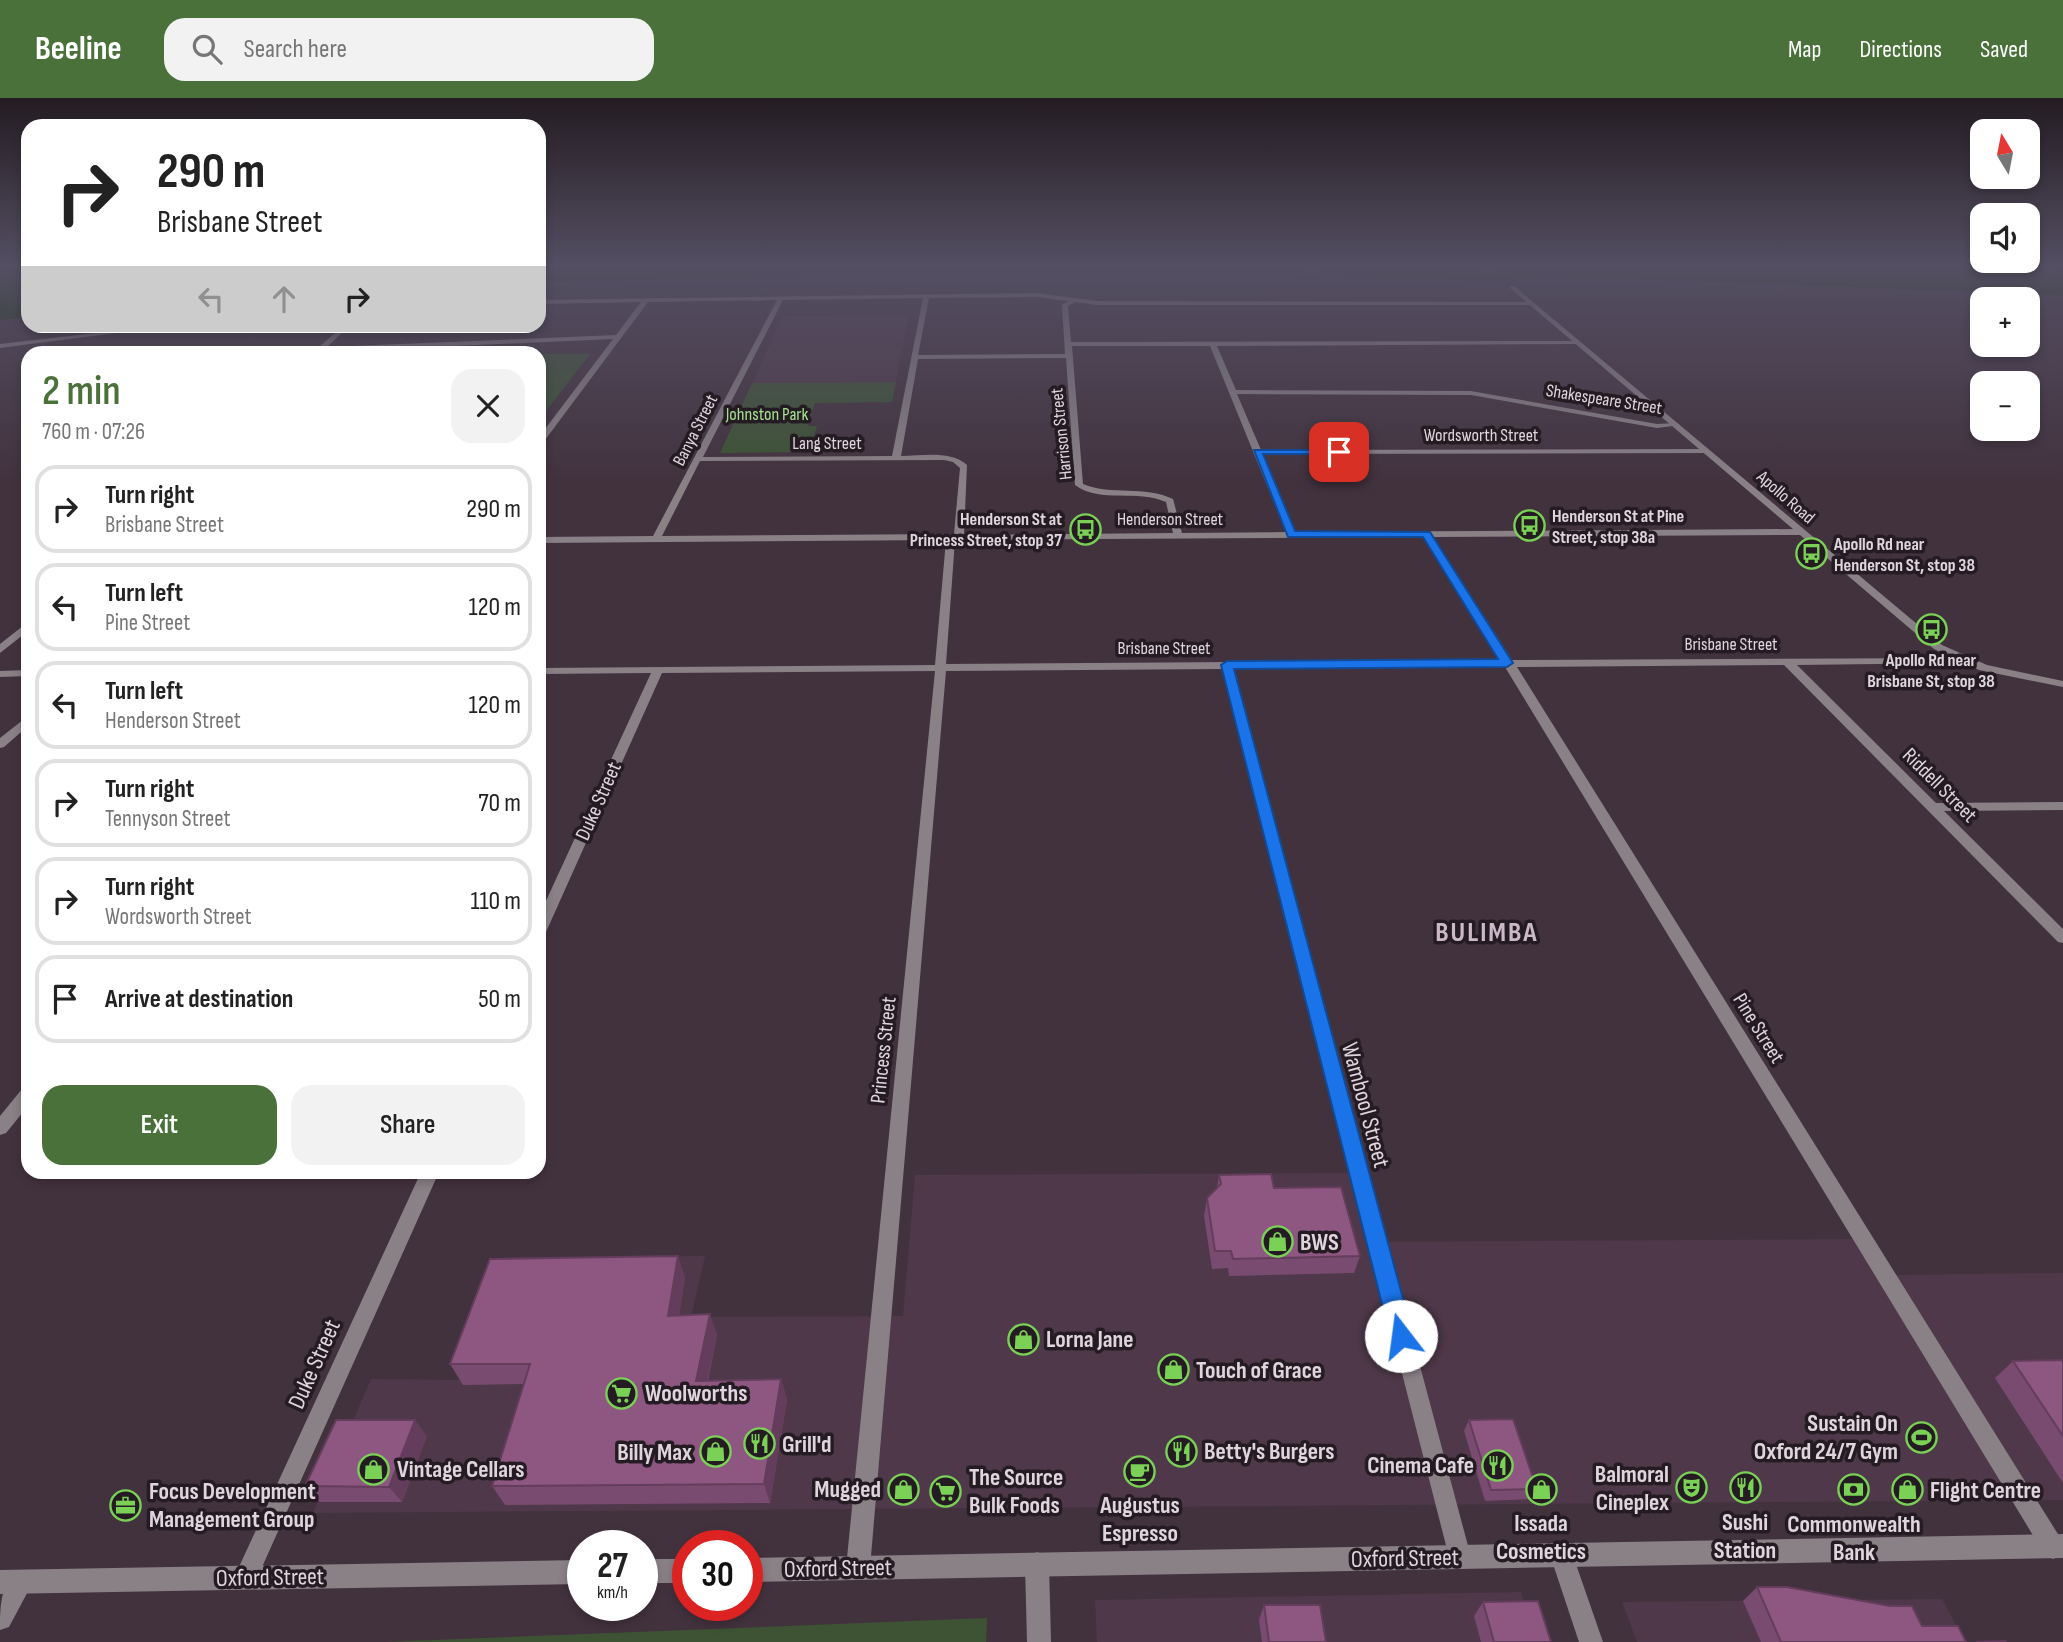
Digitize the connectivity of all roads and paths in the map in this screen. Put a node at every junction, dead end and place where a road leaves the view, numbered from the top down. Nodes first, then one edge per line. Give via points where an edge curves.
1 (69, 338) edge
2 (596, 338) edge
3 (617, 338) edge
4 (760, 338) edge
5 (918, 338) edge
6 (1068, 338) edge
7 (1572, 338) edge
8 (1578, 343) junction
9 (1068, 344) junction
10 (1213, 344) junction
11 (0, 346) edge
12 (426, 346) edge
13 (1069, 356) junction
14 (914, 357) junction
15 (1234, 392) junction
16 (1676, 425) junction
17 (546, 433) edge
18 (1705, 451) junction
19 (1257, 452) junction
20 (896, 458) junction
21 (698, 459) junction
22 (956, 460) joint
23 (1800, 532) junction
24 (1426, 534) junction
25 (1178, 535) junction
26 (1292, 535) junction
27 (955, 536) junction
28 (656, 539) junction
29 (546, 540) edge
30 (21, 631) edge
31 (0, 650) edge
32 (1958, 660) junction
33 (1788, 662) junction
34 (1507, 663) junction
35 (1227, 665) junction
36 (943, 667) junction
37 (658, 670) junction
38 (546, 671) edge
39 (21, 673) edge
40 (0, 674) edge
41 (2063, 684) edge
42 (21, 726) edge
43 (0, 744) edge
44 (2063, 806) edge
45 (1933, 807) junction
46 (546, 917) edge
47 (2063, 938) edge
48 (21, 1102) edge
49 (0, 1128) edge
50 (427, 1179) edge
51 (2058, 1546) edge
52 (1562, 1555) junction
53 (1459, 1557) junction
54 (1037, 1564) junction
55 (858, 1568) junction
56 (763, 1570) edge
57 (567, 1572) edge
58 (246, 1577) junction
59 (10, 1582) edge
60 (0, 1618) edge
61 (1039, 1642) edge
62 (1591, 1642) edge

1 - 11 street
2 - 12 street
3 - 17 street
4 - 21 street, Banya Street
5 - 14 street
6 - 9 street, Harrison Street
7 - 8 street, Apollo Road
8 - 10 street
8 - 16 street, Apollo Road
9 - 10 street
9 - 13 street, Harrison Street
10 - 15 street
13 - 14 street
13 - 25 street, Harrison Street via 1079,485 1167,499
14 - 20 street
15 - 16 street, Shakespeare Street via 1471,393 1657,426
15 - 19 street
16 - 18 street, Apollo Road
18 - 19 street, Wordsworth Street
18 - 23 street, Apollo Road
19 - 26 street
20 - 21 street, Lang Street
20 - 22 street, Lang Street
21 - 28 street, Banya Street
22 - 27 street, Princess Street via 964,467
23 - 24 street, Henderson Street
23 - 32 street, Apollo Road
24 - 26 street, Henderson Street
24 - 34 street, Pine Street
25 - 26 street, Henderson Street
25 - 27 street, Henderson Street
27 - 28 street, Henderson Street
27 - 36 street, Princess Street
28 - 29 street, Henderson Street
30 - 31 street
32 - 33 street, Brisbane Street
32 - 41 street, Apollo Road via 1996,673
33 - 34 street, Brisbane Street
33 - 45 street, Riddell Street
34 - 35 street, Brisbane Street
34 - 51 street, Pine Street
35 - 36 street, Brisbane Street
35 - 53 street, Wambool Street
36 - 37 street, Brisbane Street
36 - 55 street, Princess Street
37 - 38 street, Brisbane Street
37 - 46 street, Duke Street
39 - 40 street
42 - 43 street
44 - 45 street
45 - 47 street, Riddell Street
48 - 49 street
50 - 58 street, Duke Street
51 - 52 street, Oxford Street
52 - 53 street, Oxford Street
52 - 62 street
53 - 54 street, Oxford Street
54 - 55 street, Oxford Street
54 - 61 street
55 - 56 street, Oxford Street
57 - 58 street, Oxford Street
58 - 59 street, Oxford Street
59 - 60 street

